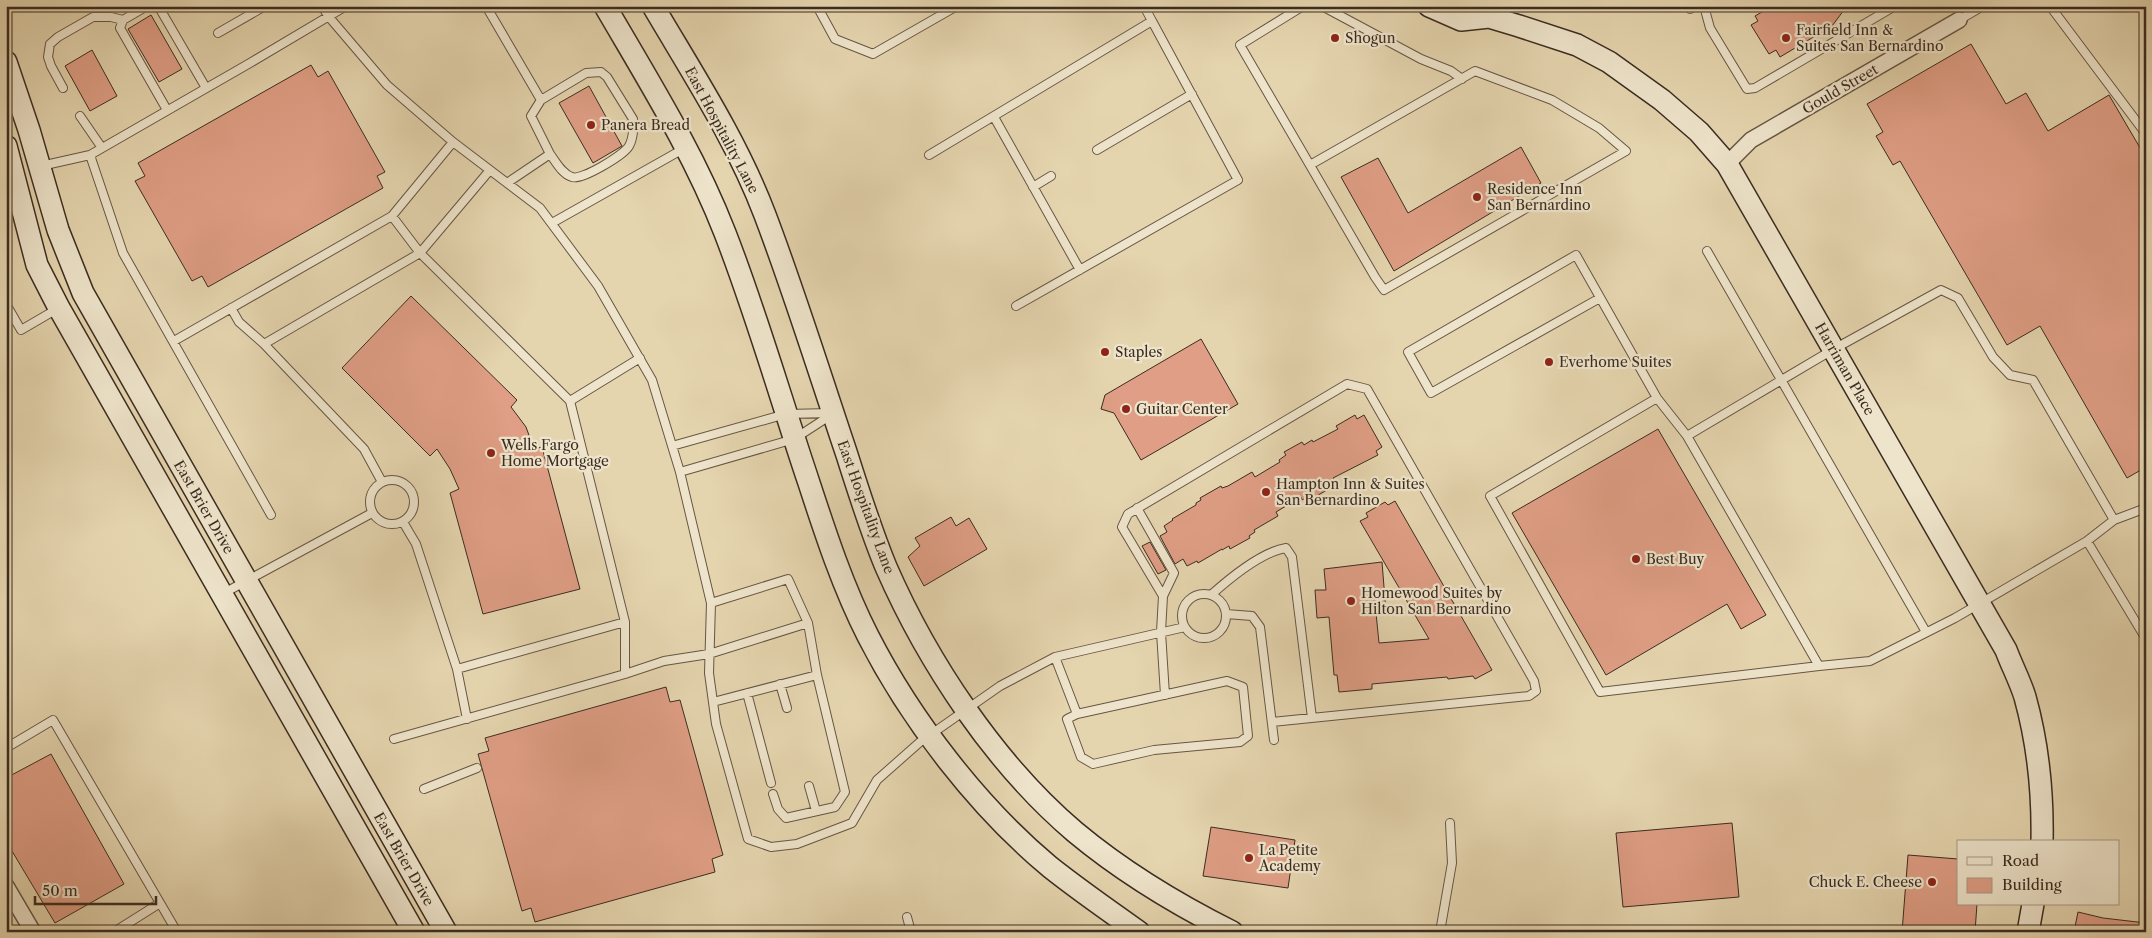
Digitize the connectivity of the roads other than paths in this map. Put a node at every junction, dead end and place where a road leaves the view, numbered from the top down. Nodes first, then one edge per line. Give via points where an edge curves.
1 (147, 6) edge
2 (155, 6) edge
3 (265, 6) edge
4 (322, 6) edge
5 (346, 6) edge
6 (486, 6) edge
7 (605, 6) edge
8 (653, 6) edge
9 (817, 6) edge
10 (957, 6) edge
11 (1144, 6) edge
12 (1302, 6) edge
13 (1322, 6) edge
14 (1430, 6) edge
15 (1704, 6) edge
16 (1895, 6) edge
17 (1983, 6) edge
18 (2050, 6) edge
19 (1486, 10) edge
20 (329, 17) junction
21 (123, 20) junction
22 (1959, 20) joint
23 (1152, 21) junction
24 (218, 33) dead end
25 (6, 62) edge
26 (1462, 79) junction
27 (63, 88) dead end
28 (206, 88) junction
29 (1192, 94) junction
30 (541, 100) junction
31 (168, 110) junction
32 (80, 116) dead end
33 (994, 117) junction
34 (2146, 134) edge
35 (453, 142) junction
36 (6, 146) edge
37 (685, 147) junction
38 (102, 148) junction
39 (1097, 150) dead end
40 (550, 154) junction
41 (90, 155) junction
42 (929, 155) dead end
43 (1727, 164) junction
44 (1310, 166) junction
45 (39, 167) junction
46 (490, 170) junction
47 (1051, 176) dead end
48 (507, 183) junction
49 (1033, 187) junction
50 (392, 216) junction
51 (552, 223) junction
52 (1707, 251) dead end
53 (420, 253) junction
54 (1080, 270) junction
55 (1600, 298) junction
56 (6, 304) edge
57 (1016, 306) dead end
58 (59, 308) junction
59 (231, 308) junction
60 (174, 341) junction
61 (264, 344) junction
62 (1834, 350) junction
63 (640, 358) junction
64 (1782, 382) junction
65 (1657, 398) junction
66 (570, 401) junction
67 (833, 413) junction
68 (786, 414) junction
69 (1687, 436) junction
70 (794, 439) junction
71 (672, 446) junction
72 (680, 472) junction
73 (382, 482) junction
74 (1137, 508) junction
75 (2146, 508) edge
76 (372, 513) junction
77 (271, 514) dead end
78 (2114, 520) junction
79 (403, 522) junction
80 (2087, 542) junction
81 (246, 580) junction
82 (222, 594) junction
83 (1211, 595) junction
84 (1163, 596) junction
85 (711, 603) junction
86 (1979, 604) junction
87 (1226, 614) junction
88 (624, 622) junction
89 (808, 623) junction
90 (1185, 627) junction
91 (1161, 632) junction
92 (1926, 632) junction
93 (2146, 638) edge
94 (709, 654) junction
95 (1055, 657) junction
96 (1819, 666) junction
97 (457, 669) junction
98 (625, 674) junction
99 (817, 675) junction
100 (780, 684) junction
101 (746, 693) junction
102 (1165, 695) junction
103 (713, 702) junction
104 (787, 708) dead end
105 (966, 710) junction
106 (1077, 714) junction
107 (467, 718) junction
108 (1312, 718) junction
109 (1272, 722) junction
110 (929, 735) junction
111 (394, 739) dead end
112 (1274, 740) dead end
113 (6, 748) edge
114 (477, 768) dead end
115 (771, 783) dead end
116 (809, 786) dead end
117 (424, 789) dead end
118 (774, 794) dead end
119 (816, 811) junction
120 (1450, 823) dead end
121 (2042, 840) edge
122 (6, 886) edge
123 (160, 903) junction
124 (2033, 906) edge
125 (907, 917) dead end
126 (33, 932) edge
127 (114, 932) edge
128 (177, 932) edge
129 (414, 932) edge
130 (446, 932) edge
131 (911, 932) edge
132 (1139, 932) edge
133 (1232, 932) edge
134 (1440, 932) edge
135 (2028, 932) edge

1 - 21 lane
2 - 28 lane via 160,8
3 - 24 lane
4 - 20 lane
5 - 20 lane
6 - 30 lane
7 - 37 street
8 - 67 street, East Hospitality Lane via 718,116 751,180
9 - 10 lane via 835,39 873,54
11 - 23 lane
12 - 44 lane via 1240,45
13 - 26 lane
14 - 19 street, Harriman Place via 1461,20
15 - 16 lane via 1710,28 1747,89 1754,88
17 - 22 lane
18 - 34 lane
19 - 43 street, Harriman Place via 1577,45 1609,62 1662,100 1699,132
20 - 28 lane
20 - 35 lane via 387,85
21 - 27 lane via 93,17 50,44 48,57
21 - 31 lane via 120,28
22 - 43 street, Gould Street via 1751,140
23 - 29 lane
23 - 33 lane
25 - 45 street, East Brier Drive
26 - 44 lane
26 - 44 lane via 1475,71 1552,100 1599,128 1626,152 1384,290
28 - 31 lane
29 - 39 lane
29 - 54 lane via 1238,180
30 - 40 lane via 531,116
30 - 40 lane via 586,73 601,72 634,124 631,140 624,152 582,177 570,177 564,173
31 - 38 lane
32 - 38 lane
33 - 42 lane
33 - 49 lane
35 - 46 lane
35 - 50 lane
36 - 58 street, East Brier Drive via 37,265
37 - 51 lane
37 - 68 street via 725,233
38 - 41 lane
40 - 48 lane
41 - 45 lane
41 - 60 lane via 123,253
43 - 62 street, Harriman Place
45 - 81 street, East Brier Drive via 58,230 83,293
46 - 48 lane
46 - 53 lane
47 - 49 lane
48 - 51 lane via 540,208
49 - 54 lane
50 - 53 lane
50 - 59 lane
51 - 63 lane via 598,286
52 - 64 lane
53 - 61 lane
53 - 66 lane
54 - 57 lane
55 - 55 lane via 1576,255 1408,352 1431,392
55 - 65 lane
56 - 58 lane via 21,330
58 - 82 street, East Brier Drive
59 - 60 lane
59 - 61 lane via 239,322
60 - 77 lane
61 - 73 lane via 364,449
62 - 64 lane
62 - 78 lane via 1941,290 1958,298 1992,357 2010,374 2033,380
62 - 86 street, Harriman Place
63 - 66 lane
63 - 71 lane via 652,380
64 - 69 lane
64 - 92 lane
65 - 69 lane
65 - 96 lane via 1490,496 1600,692
66 - 88 lane
67 - 68 lane
67 - 70 lane
67 - 105 street, East Hospitality Lane via 886,567 911,620
68 - 70 street
68 - 71 lane
69 - 96 lane
70 - 72 lane
70 - 110 street via 847,590 869,637
71 - 72 lane
72 - 85 lane
73 - 76 lane via 371,496
73 - 79 lane via 399,481 412,492 414,509
74 - 84 lane via 1174,573
74 - 84 lane via 1128,514 1122,527
74 - 108 lane via 1347,384 1367,389 1534,681 1536,691 1529,696
75 - 78 lane
76 - 79 lane via 386,524
76 - 81 lane
78 - 80 lane
79 - 97 lane via 416,544
80 - 86 lane
80 - 93 lane
81 - 82 lane
81 - 130 street, East Brier Drive
82 - 129 street, East Brier Drive
83 - 87 lane via 1224,606
83 - 90 lane via 1194,596 1187,602 1182,618
83 - 108 lane via 1226,581 1275,550 1286,548 1292,557
84 - 91 lane
85 - 89 lane via 788,579
85 - 94 lane
86 - 92 lane
86 - 121 street, Harriman Place via 2006,650 2025,696 2036,743 2043,806
87 - 90 lane via 1226,623 1215,636 1198,637
87 - 109 lane via 1252,616 1260,627
88 - 97 lane
88 - 98 lane
89 - 94 lane
89 - 99 lane
90 - 91 lane
91 - 95 lane
91 - 102 lane
92 - 96 lane via 1870,661
94 - 98 lane via 664,661
94 - 103 lane
95 - 105 lane via 1000,686
95 - 106 lane
97 - 107 lane
98 - 107 lane
99 - 100 lane
99 - 119 lane via 845,792 835,807
100 - 101 lane
100 - 104 lane
101 - 103 lane
101 - 115 lane
102 - 106 lane
102 - 106 lane via 1227,681 1243,687 1248,736 1240,742 1154,750 1093,764 1081,757 1066,719
103 - 110 lane via 716,724 748,839 771,847 797,844 852,823 877,780
105 - 110 lane
105 - 133 street, East Hospitality Lane via 1031,790 1074,831 1159,893
107 - 111 lane
108 - 109 lane
109 - 112 lane
110 - 132 street via 1000,819 1048,865
113 - 123 lane via 53,720
114 - 117 lane
116 - 119 lane
118 - 119 lane via 778,809 786,818
120 - 134 lane via 1452,863
122 - 126 street
123 - 127 lane
123 - 128 lane
124 - 135 street
125 - 131 lane

